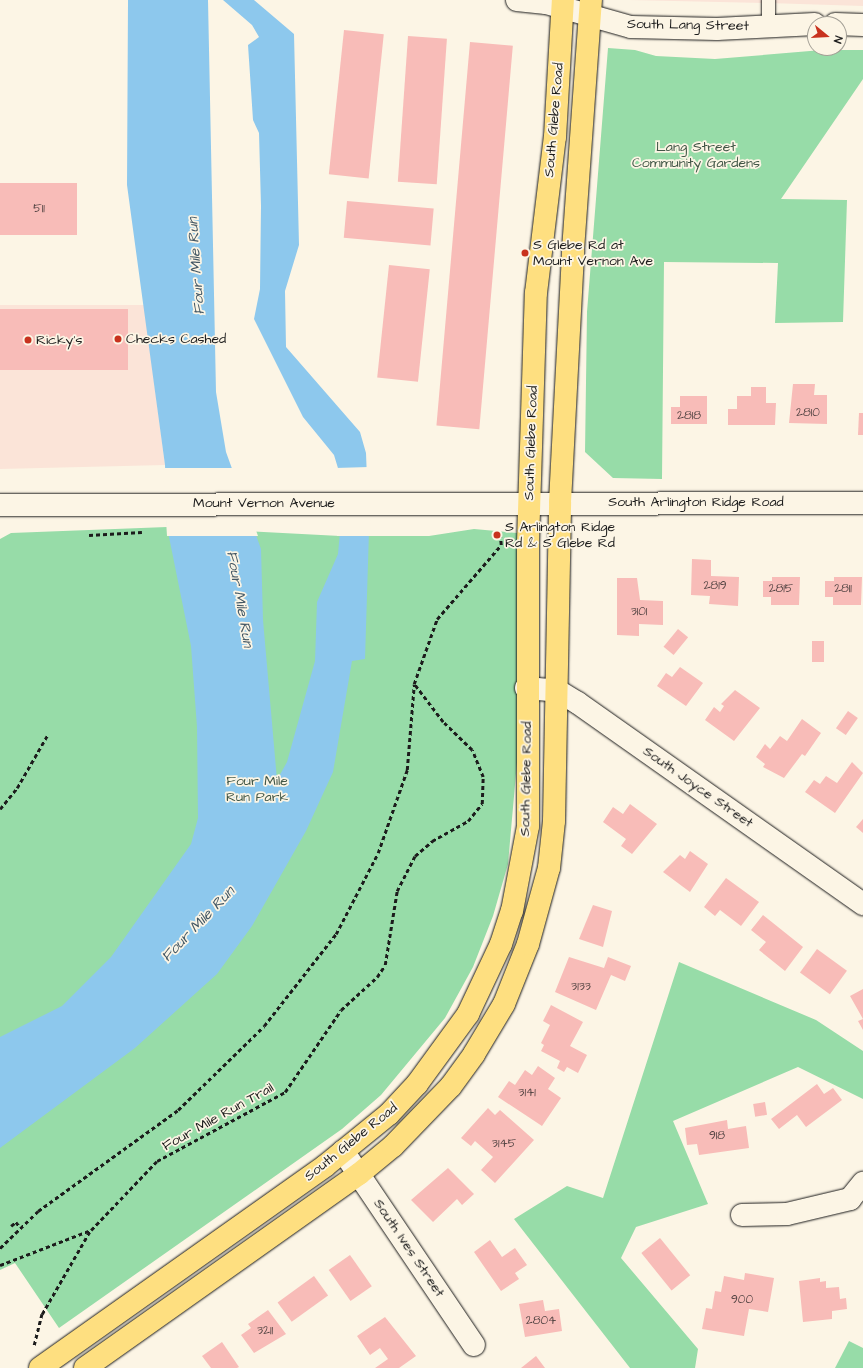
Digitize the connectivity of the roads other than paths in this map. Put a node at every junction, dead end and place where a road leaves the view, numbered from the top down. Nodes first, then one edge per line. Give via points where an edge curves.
1 (517, 0) edge
2 (768, 0) edge
3 (563, 5) edge
4 (591, 9) edge
5 (807, 24) edge
6 (847, 24) edge
7 (863, 25) edge
8 (768, 26) junction
9 (529, 501) junction
10 (560, 502) junction
11 (863, 503) edge
12 (0, 505) edge
13 (526, 688) junction
14 (558, 691) junction
15 (863, 904) edge
16 (343, 1152) junction
17 (359, 1174) junction
18 (859, 1198) edge
19 (742, 1215) dead end
20 (474, 1345) dead end
21 (38, 1360) edge
22 (84, 1368) edge

1 - 3 street, South Lang Street
2 - 8 lane
3 - 4 street, South Lang Street
3 - 9 main road, South Glebe Road via 555,137 536,293
4 - 8 street, South Lang Street via 631,27
4 - 10 main road, South Glebe Road via 573,250
5 - 8 street, South Lang Street
6 - 7 street
9 - 10 street, South Arlington Ridge Road
9 - 12 street, Mount Vernon Avenue
9 - 13 main road, South Glebe Road
10 - 11 street, South Arlington Ridge Road
10 - 14 main road, South Glebe Road
13 - 14 street, South Joyce Street
13 - 16 main road, South Glebe Road via 528,826 512,910 501,944 468,1014 440,1053 389,1114
14 - 15 street, South Joyce Street
14 - 17 main road, South Glebe Road via 549,868 541,908 504,1004 451,1086 393,1146
16 - 17 street, South Ives Street
16 - 21 main road, South Glebe Road
17 - 20 street, South Ives Street
17 - 22 main road, South Glebe Road
18 - 19 street via 787,1214

